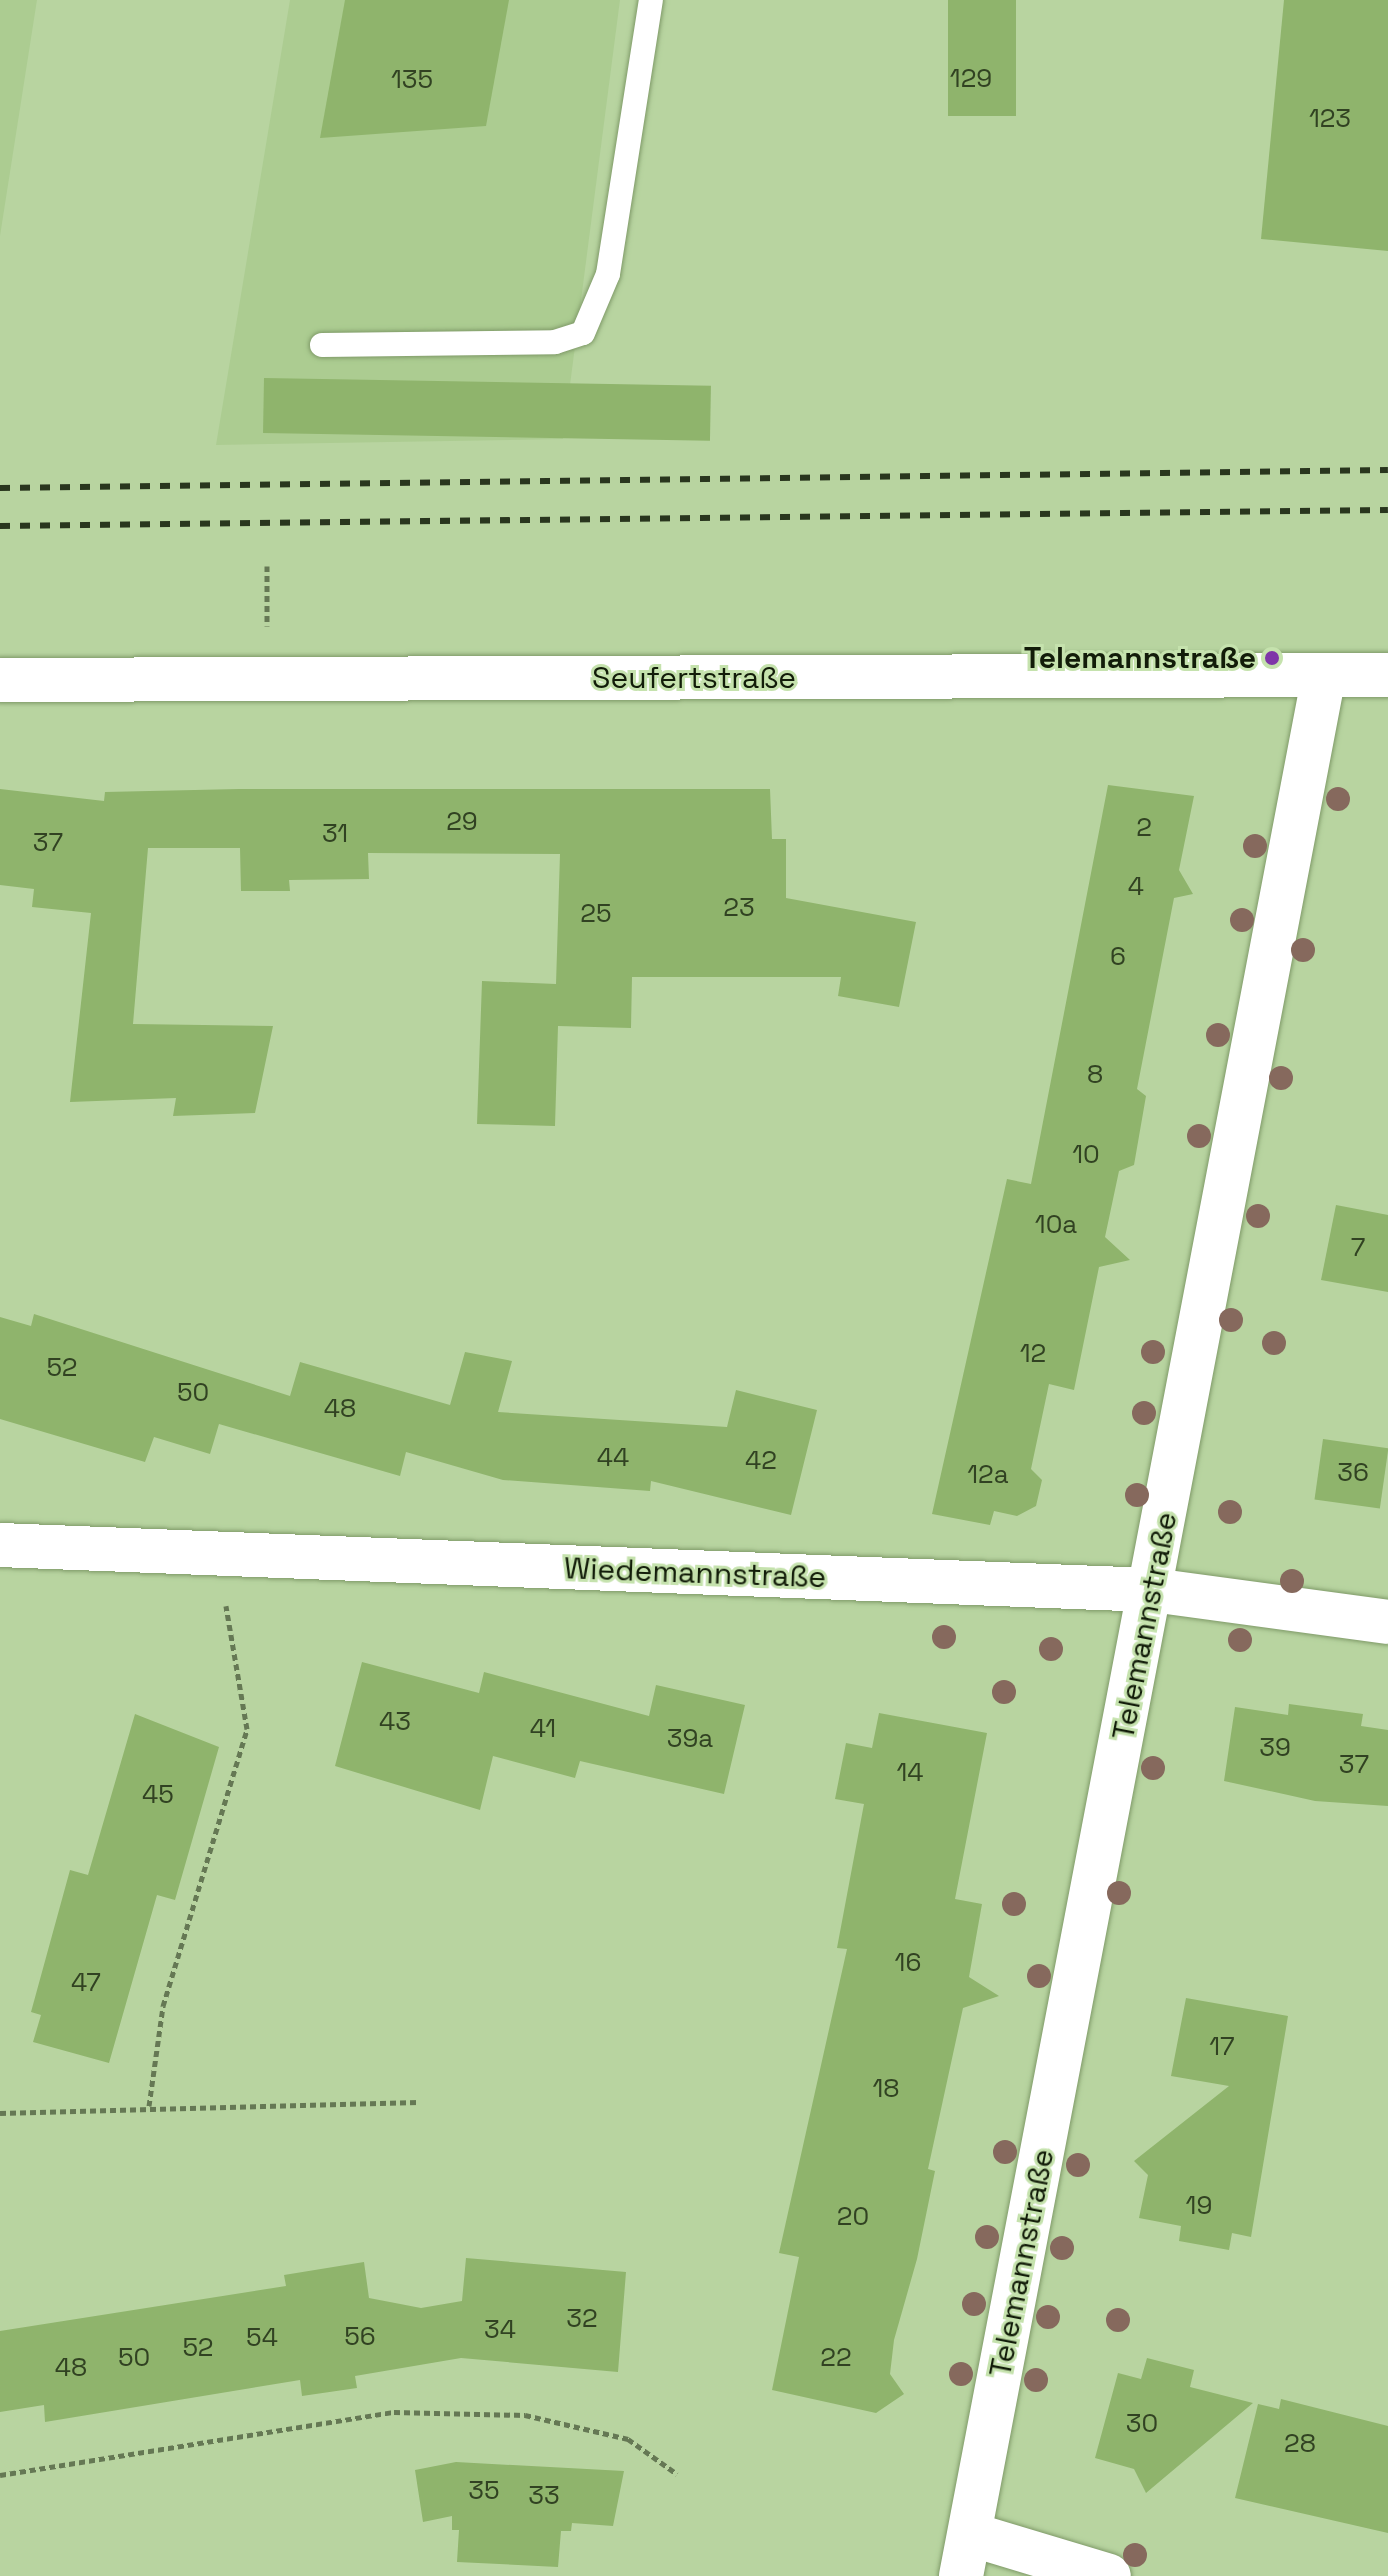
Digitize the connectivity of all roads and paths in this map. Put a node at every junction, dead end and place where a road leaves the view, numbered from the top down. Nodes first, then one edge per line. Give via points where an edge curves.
1 (651, 0) edge
2 (322, 345) dead end
3 (1324, 675) junction
4 (1388, 675) edge
5 (0, 680) edge
6 (0, 1545) edge
7 (217, 1556) junction
8 (1152, 1590) junction
9 (1388, 1622) edge
10 (419, 2102) dead end
11 (149, 2106) junction
12 (0, 2113) edge
13 (677, 2474) dead end
14 (0, 2475) edge
15 (970, 2534) junction
16 (961, 2576) edge
17 (1109, 2576) edge

1 - 2 lane via 608,274 583,333 555,342
3 - 4 street, Seufertstraße
3 - 5 street, Seufertstraße
3 - 8 street, Telemannstraße
6 - 7 street, Wiedemannstraße
7 - 8 street, Wiedemannstraße
7 - 11 path via 247,1729 163,2006
8 - 9 street, Wiedemannstraße
8 - 15 street, Telemannstraße
10 - 11 path
11 - 12 path
13 - 14 path via 628,2439 525,2415 394,2412
15 - 16 street, Telemannstraße
15 - 17 street

